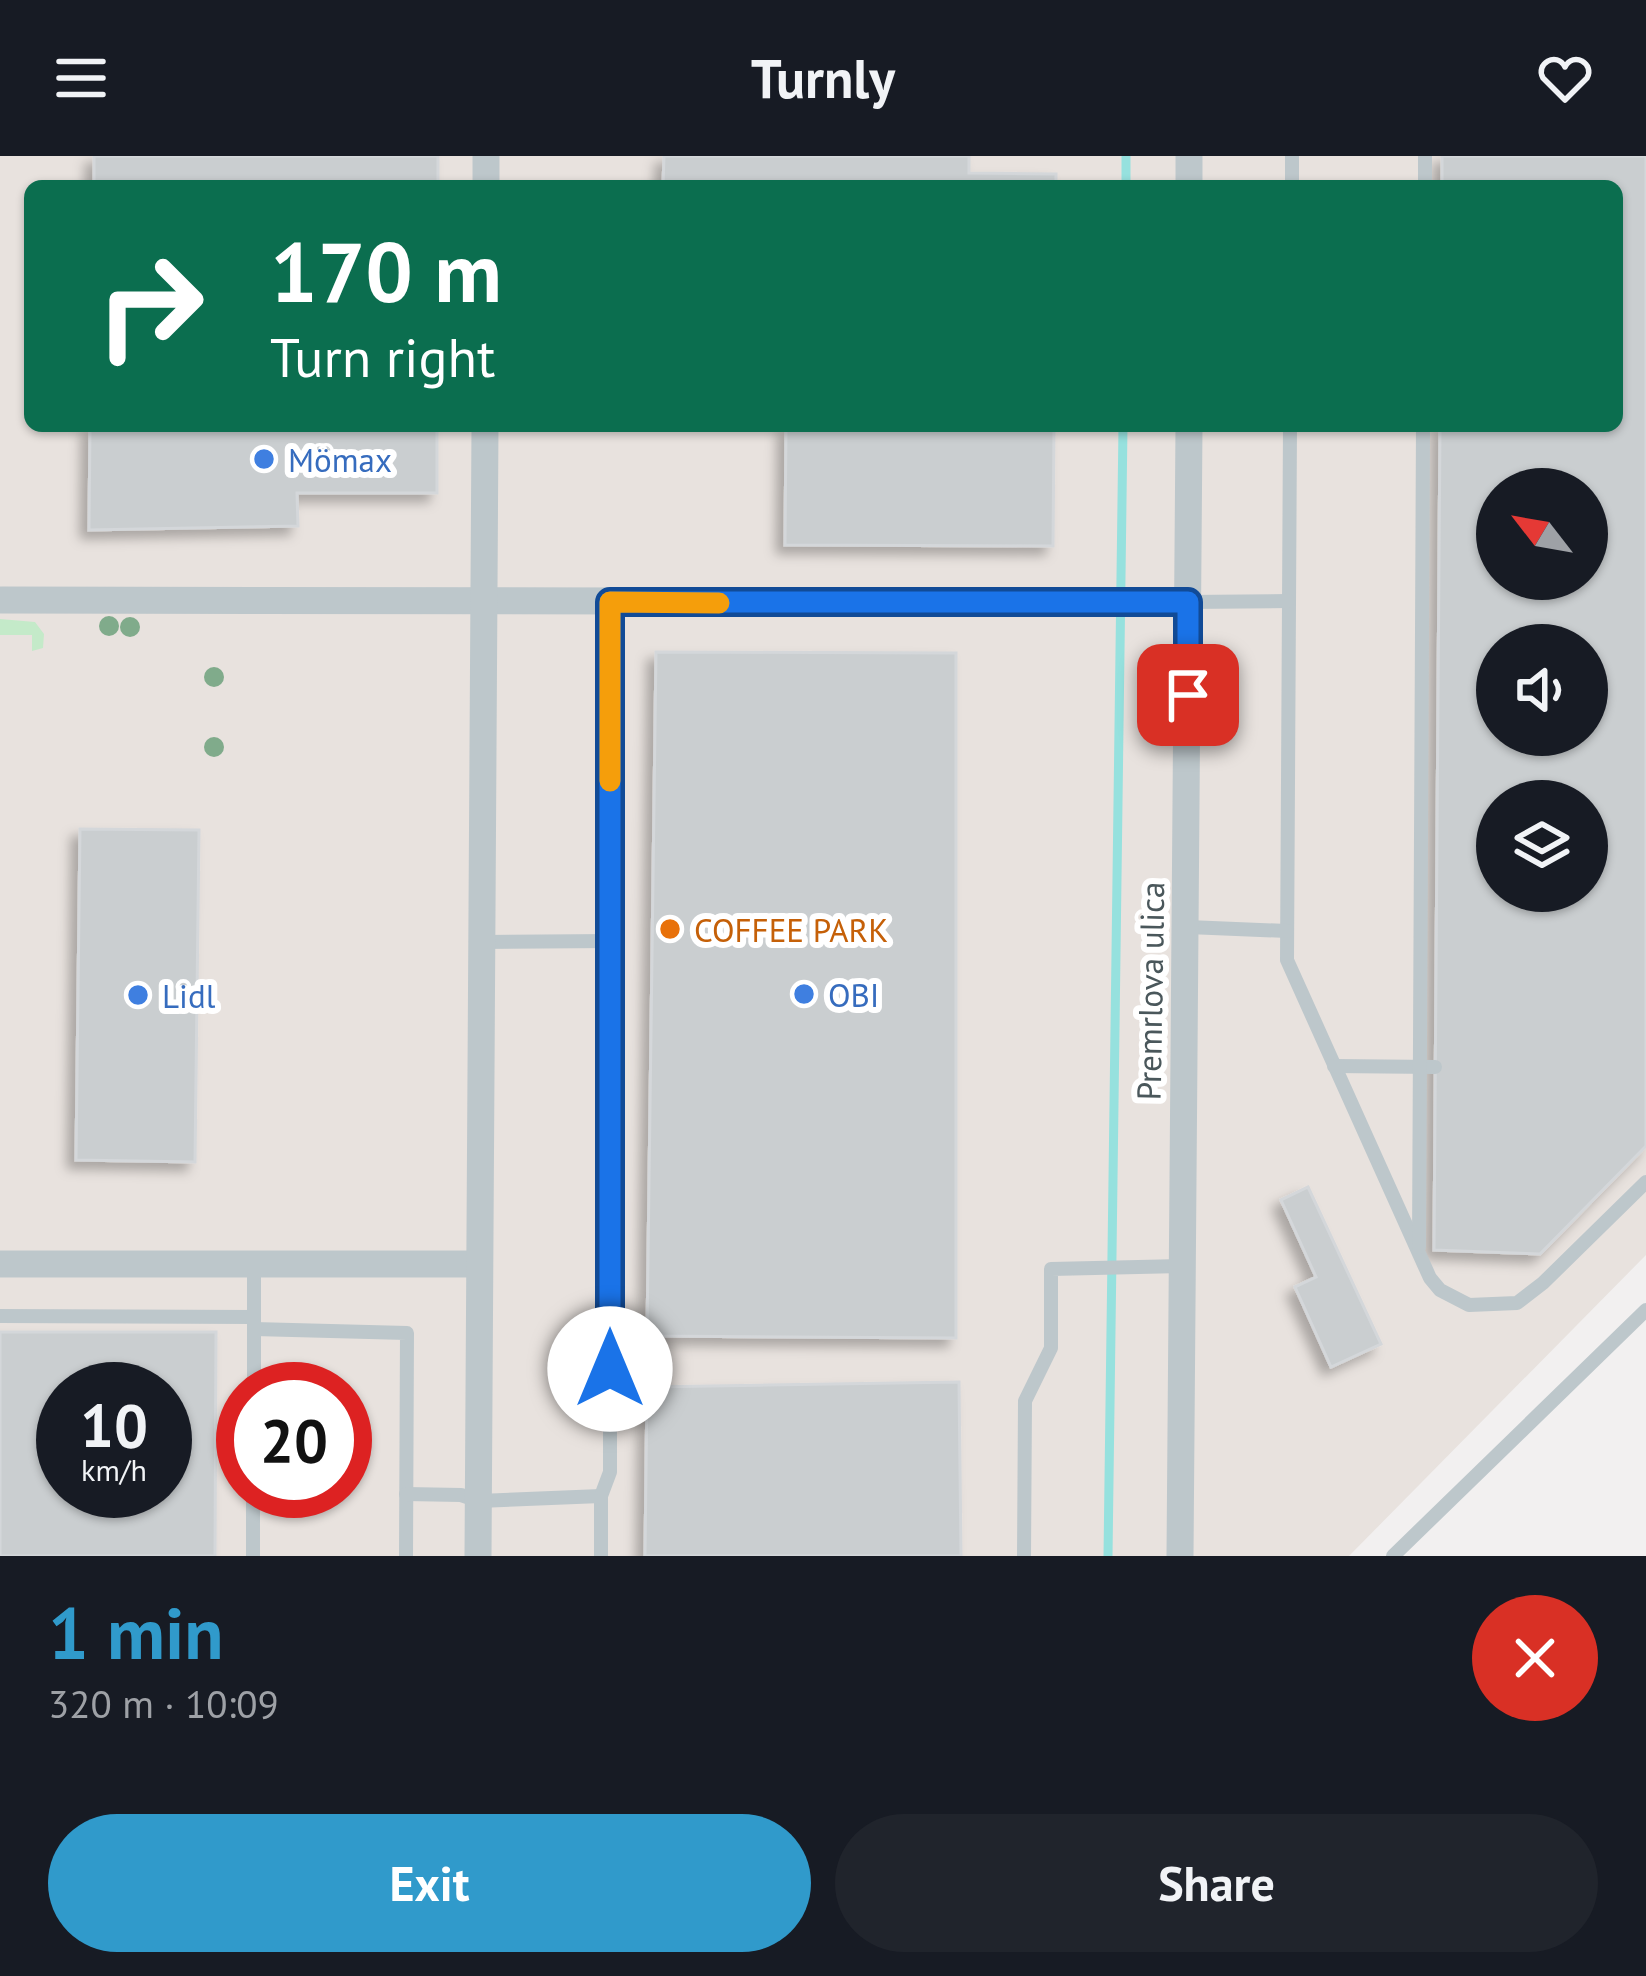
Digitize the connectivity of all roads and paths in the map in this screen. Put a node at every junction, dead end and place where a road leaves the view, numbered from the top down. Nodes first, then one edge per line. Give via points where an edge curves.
1 (485, 432) edge
2 (1189, 432) edge
3 (1290, 432) edge
4 (1423, 432) edge
5 (0, 600) edge
6 (484, 601) junction
7 (1288, 601) junction
8 (610, 602) junction
9 (1188, 602) junction
10 (1187, 927) junction
11 (1287, 931) junction
12 (610, 941) junction
13 (482, 942) junction
14 (1334, 1066) junction
15 (1427, 1067) junction
16 (1646, 1182) edge
17 (1418, 1252) junction
18 (0, 1264) edge
19 (254, 1264) junction
20 (479, 1264) junction
21 (1182, 1266) junction
22 (1646, 1310) edge
23 (0, 1316) edge
24 (254, 1323) junction
25 (254, 1362) edge
26 (406, 1494) junction
27 (601, 1496) junction
28 (478, 1501) junction
29 (254, 1518) edge
30 (253, 1556) edge
31 (406, 1556) edge
32 (478, 1556) edge
33 (601, 1556) edge
34 (1024, 1556) edge
35 (1180, 1556) edge
36 (1393, 1556) edge

1 - 6 street
2 - 9 street, Premrlova ulica
3 - 7 lane
4 - 15 lane
5 - 6 street
6 - 8 street
6 - 13 street
7 - 9 lane
7 - 11 lane
8 - 9 street
8 - 12 lane
9 - 10 street, Premrlova ulica
10 - 11 lane
10 - 21 street, Premrlova ulica
11 - 14 lane via 1287,960
12 - 13 lane
12 - 27 lane via 610,1472
13 - 20 street
14 - 15 lane
14 - 17 lane
15 - 17 lane
16 - 17 lane via 1517,1303 1484,1307 1455,1299 1440,1290
18 - 19 street
19 - 20 street
19 - 24 lane
20 - 28 street
21 - 34 lane via 1051,1268 1051,1348 1024,1400
21 - 35 street, Premrlova ulica
22 - 36 lane
23 - 24 lane
24 - 25 lane
24 - 26 lane via 407,1333
26 - 28 lane
26 - 31 lane
27 - 28 lane
27 - 33 lane
28 - 32 street
29 - 30 lane

